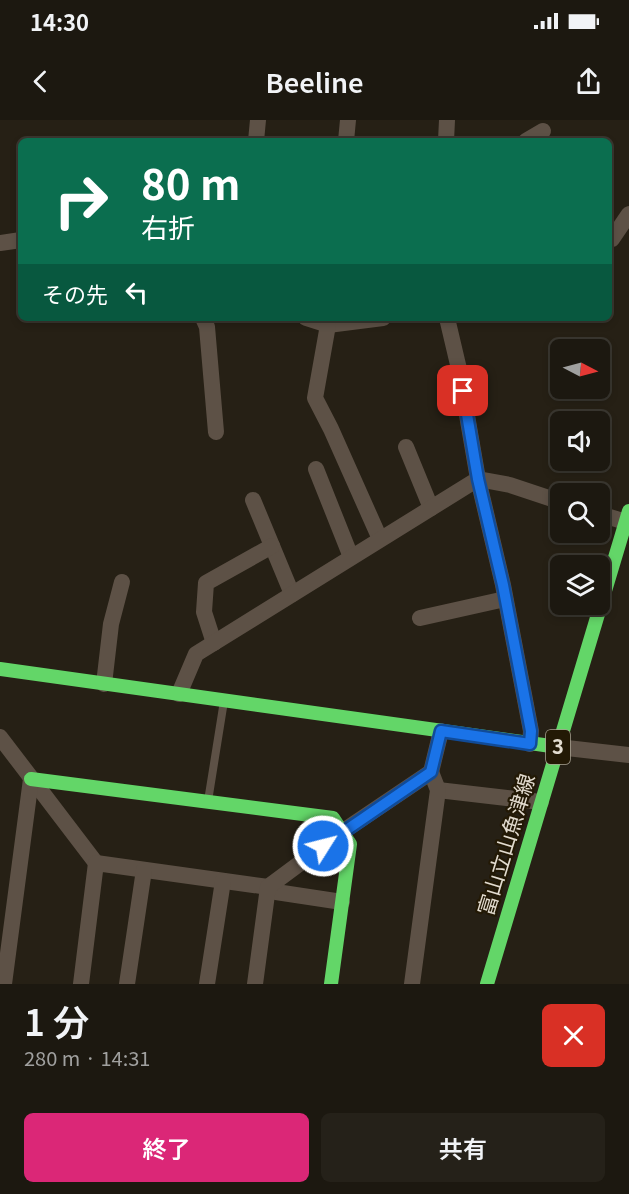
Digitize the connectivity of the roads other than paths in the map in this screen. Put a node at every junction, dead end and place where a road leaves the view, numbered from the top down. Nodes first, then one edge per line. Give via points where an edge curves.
1 (258, 120) edge
2 (348, 120) edge
3 (447, 120) edge
4 (543, 131) dead end
5 (256, 138) edge
6 (346, 138) edge
7 (446, 138) edge
8 (531, 138) edge
9 (629, 214) edge
10 (612, 239) edge
11 (18, 240) edge
12 (0, 243) edge
13 (204, 321) edge
14 (315, 321) edge
15 (359, 321) edge
16 (448, 321) edge
17 (328, 325) junction
18 (216, 432) dead end
19 (406, 447) dead end
20 (316, 470) dead end
21 (478, 479) junction
22 (550, 498) edge
23 (253, 500) dead end
24 (431, 507) junction
25 (610, 516) edge
26 (628, 519) edge
27 (380, 539) junction
28 (272, 546) junction
29 (351, 557) junction
30 (122, 582) dead end
31 (292, 594) junction
32 (505, 599) junction
33 (420, 618) dead end
34 (214, 643) junction
35 (0, 669) edge
36 (104, 684) junction
37 (179, 694) junction
38 (224, 701) junction
39 (441, 731) junction
40 (0, 737) edge
41 (530, 744) junction
42 (558, 747) junction
43 (629, 755) edge
44 (431, 772) junction
45 (31, 779) junction
46 (438, 790) junction
47 (208, 802) junction
48 (542, 802) junction
49 (342, 832) junction
50 (96, 863) junction
51 (144, 870) junction
52 (223, 881) junction
53 (268, 887) junction
54 (342, 902) junction
55 (4, 955) edge
56 (4, 984) edge
57 (81, 984) edge
58 (127, 984) edge
59 (207, 984) edge
60 (255, 984) edge
61 (331, 984) edge
62 (412, 984) edge
63 (487, 984) edge

1 - 5 street
2 - 6 street
3 - 7 street
4 - 8 street
9 - 10 street
11 - 12 street
13 - 18 street
14 - 17 street
15 - 17 street
16 - 21 street
17 - 27 street via 315,398
19 - 24 street
20 - 29 street
21 - 22 street
21 - 24 street
21 - 32 street
23 - 28 street
24 - 27 street
25 - 26 street
26 - 42 street, 富山立山魚津線 / 3
27 - 29 street
28 - 31 street
28 - 34 street via 206,583 204,612
29 - 31 street
30 - 36 street via 111,624
31 - 34 street
32 - 33 street
32 - 41 street via 531,731
34 - 37 street via 196,654
35 - 36 street
36 - 37 street
37 - 38 street
38 - 39 street
38 - 47 lane
39 - 41 street
39 - 44 street
40 - 45 street
41 - 42 street
42 - 43 street
42 - 48 street, 富山立山魚津線 / 3
44 - 46 street
44 - 49 street
45 - 47 street
45 - 50 street
45 - 55 street
46 - 48 street
46 - 62 street
47 - 49 street via 333,818
48 - 63 street, 富山立山魚津線 / 3
49 - 53 street
49 - 54 street via 350,844
50 - 51 street
50 - 57 street
51 - 52 street
51 - 58 street
52 - 53 street
52 - 59 street
53 - 54 street via 276,892
53 - 60 street
54 - 61 street
55 - 56 street

